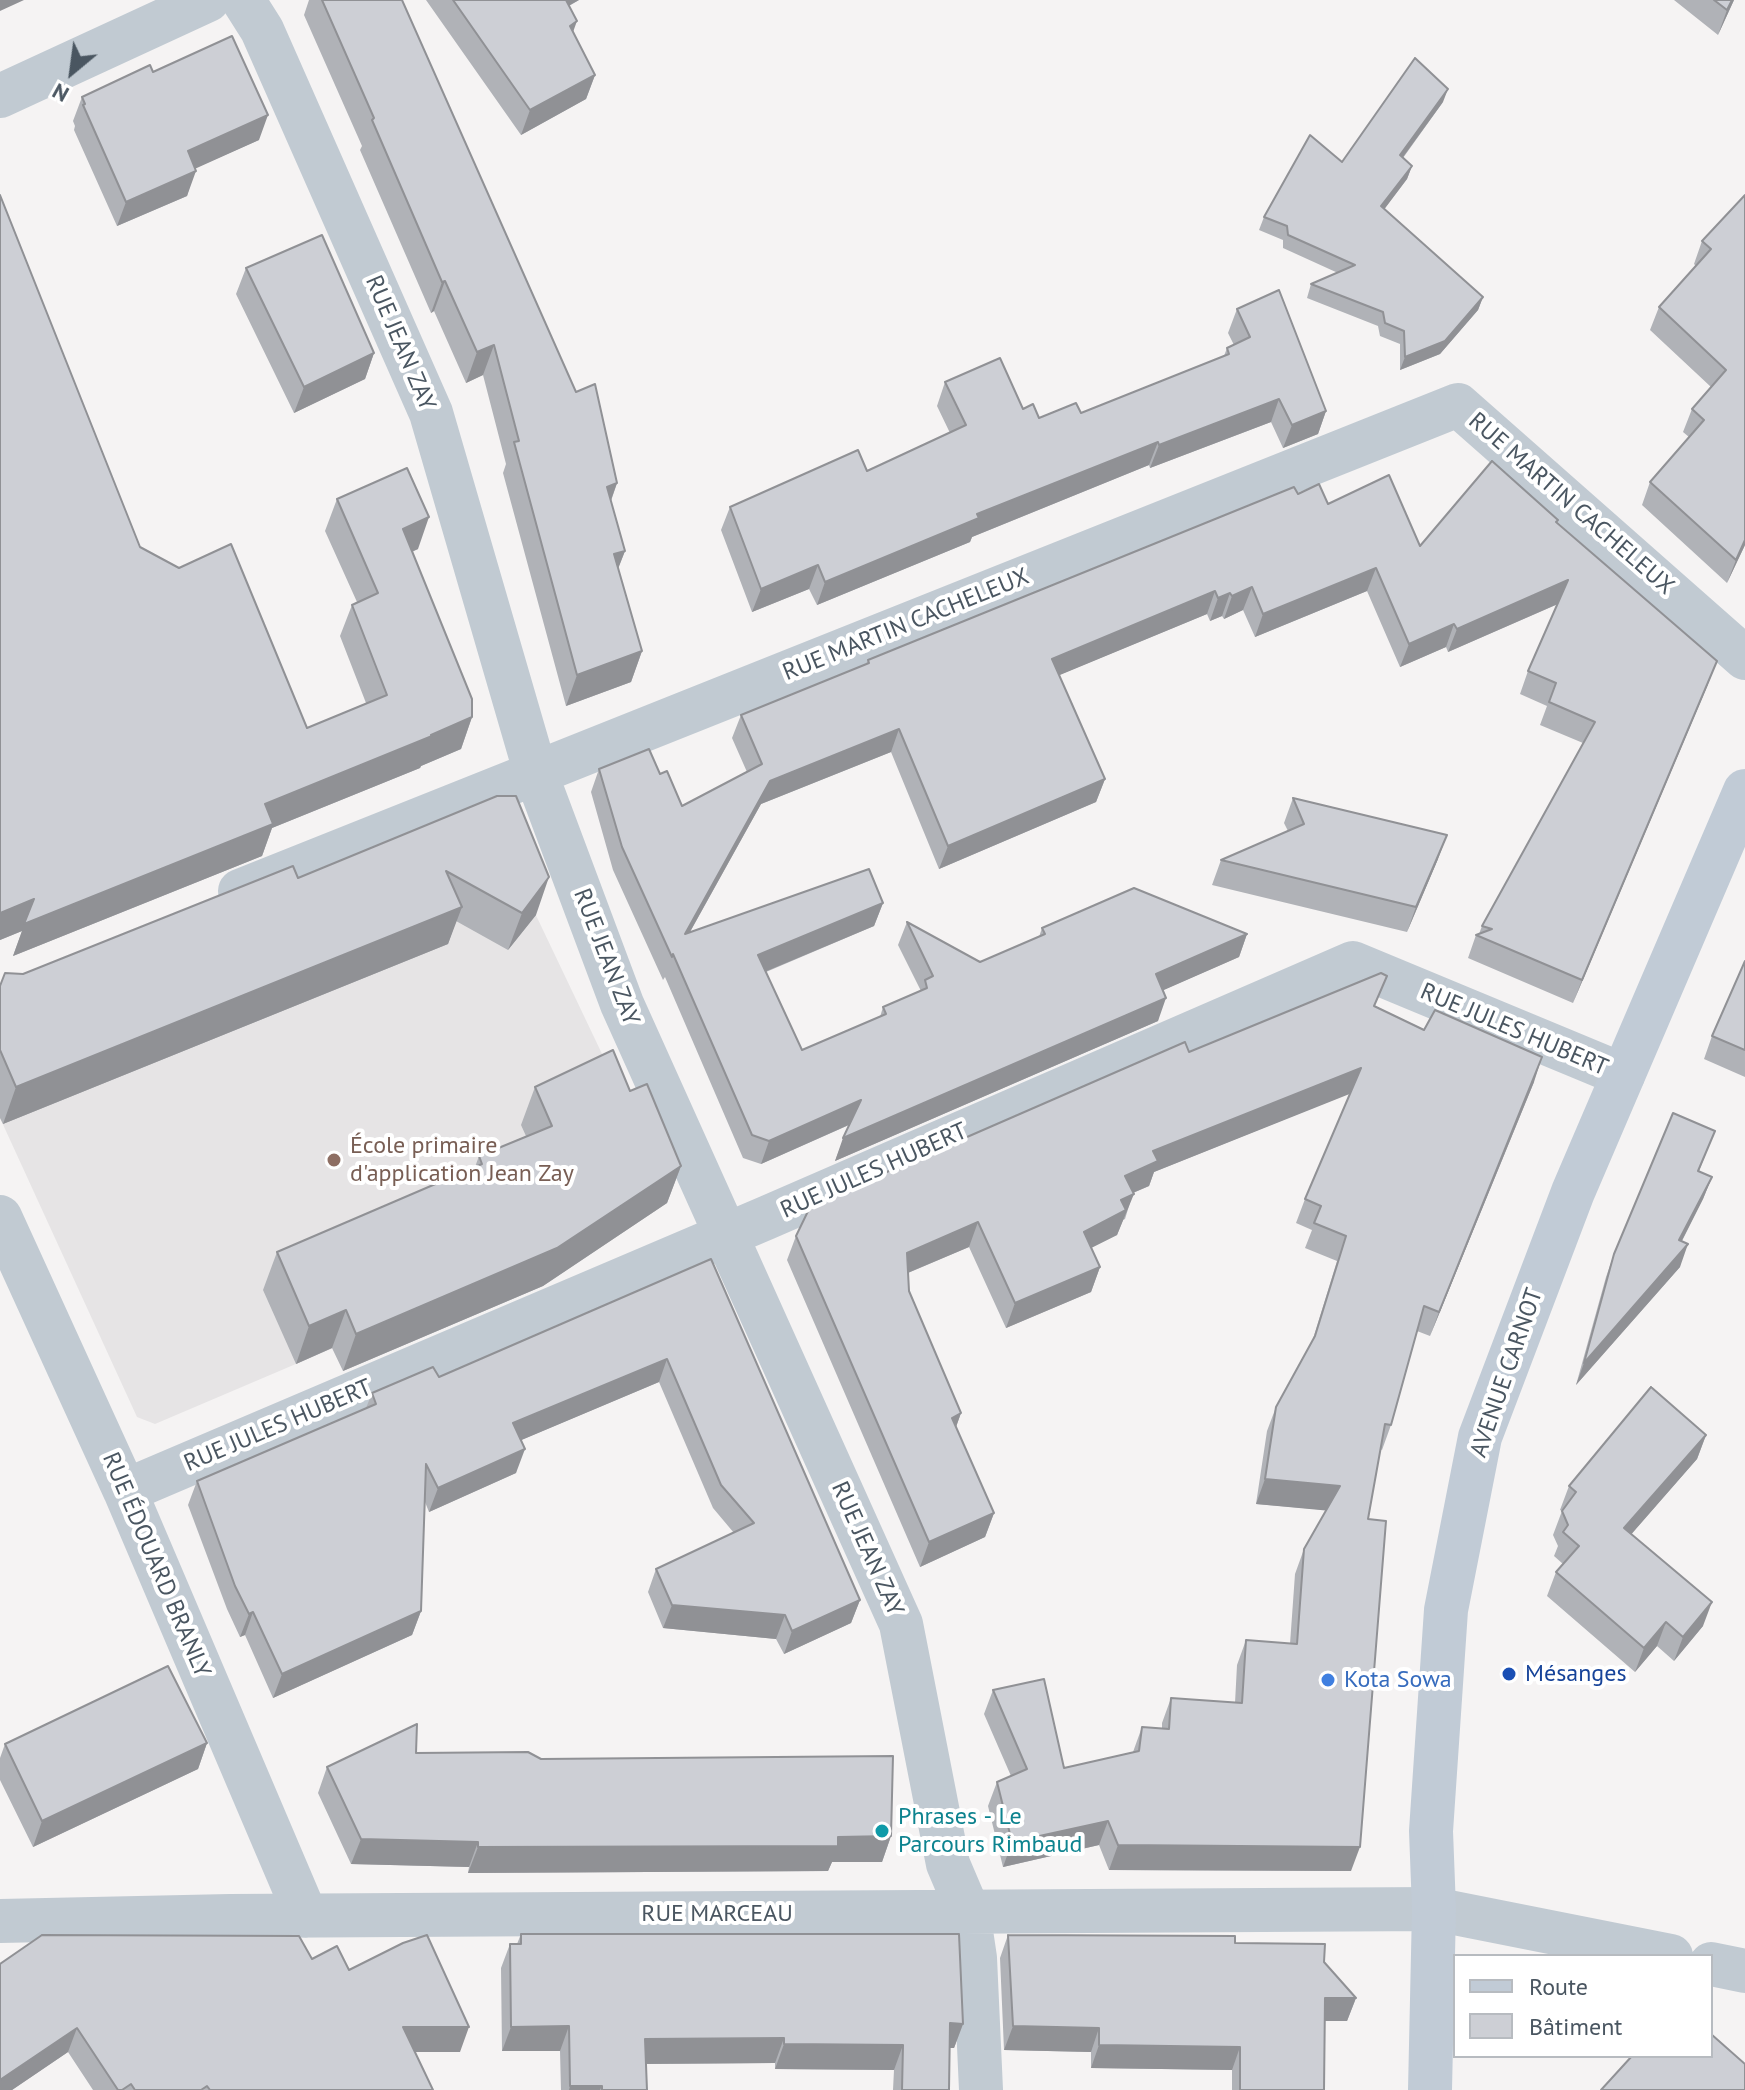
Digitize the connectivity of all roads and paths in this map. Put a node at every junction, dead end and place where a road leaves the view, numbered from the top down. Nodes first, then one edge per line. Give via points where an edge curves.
1 (208, 0) edge
2 (243, 0) edge
3 (0, 96) edge
4 (1745, 658) edge
5 (536, 774) junction
6 (1745, 791) edge
7 (203, 906) edge
8 (1623, 1075) junction
9 (0, 1217) edge
10 (727, 1235) junction
11 (125, 1491) junction
12 (1434, 1909) junction
13 (968, 1911) junction
14 (306, 1916) junction
15 (0, 1921) edge
16 (1661, 1954) edge
17 (1713, 1964) edge
18 (1745, 1971) edge
19 (981, 2090) edge
20 (1430, 2090) edge

1 - 3 street
2 - 5 street, RUE JEAN ZAY via 262,30 431,413
4 - 5 street, RUE MARTIN CACHELEUX via 1458,405
5 - 7 street, RUE MARTIN CACHELEUX
5 - 10 street, RUE JEAN ZAY via 622,1004
6 - 8 main road, AVENUE CARNOT
8 - 10 street, RUE JULES HUBERT via 1353,963
8 - 12 main road, AVENUE CARNOT via 1480,1437 1446,1610 1431,1831
9 - 11 street, RUE ÉDOUARD BRANLY
10 - 11 street, RUE JULES HUBERT
10 - 13 street, RUE JEAN ZAY via 901,1624 948,1864
11 - 14 street, RUE ÉDOUARD BRANLY
12 - 13 street, RUE MARCEAU
12 - 16 street, RUE MARCEAU
12 - 20 main road, AVENUE CARNOT
13 - 14 street, RUE MARCEAU
13 - 19 street, RUE JEAN ZAY
14 - 15 street, RUE MARCEAU
17 - 18 street

